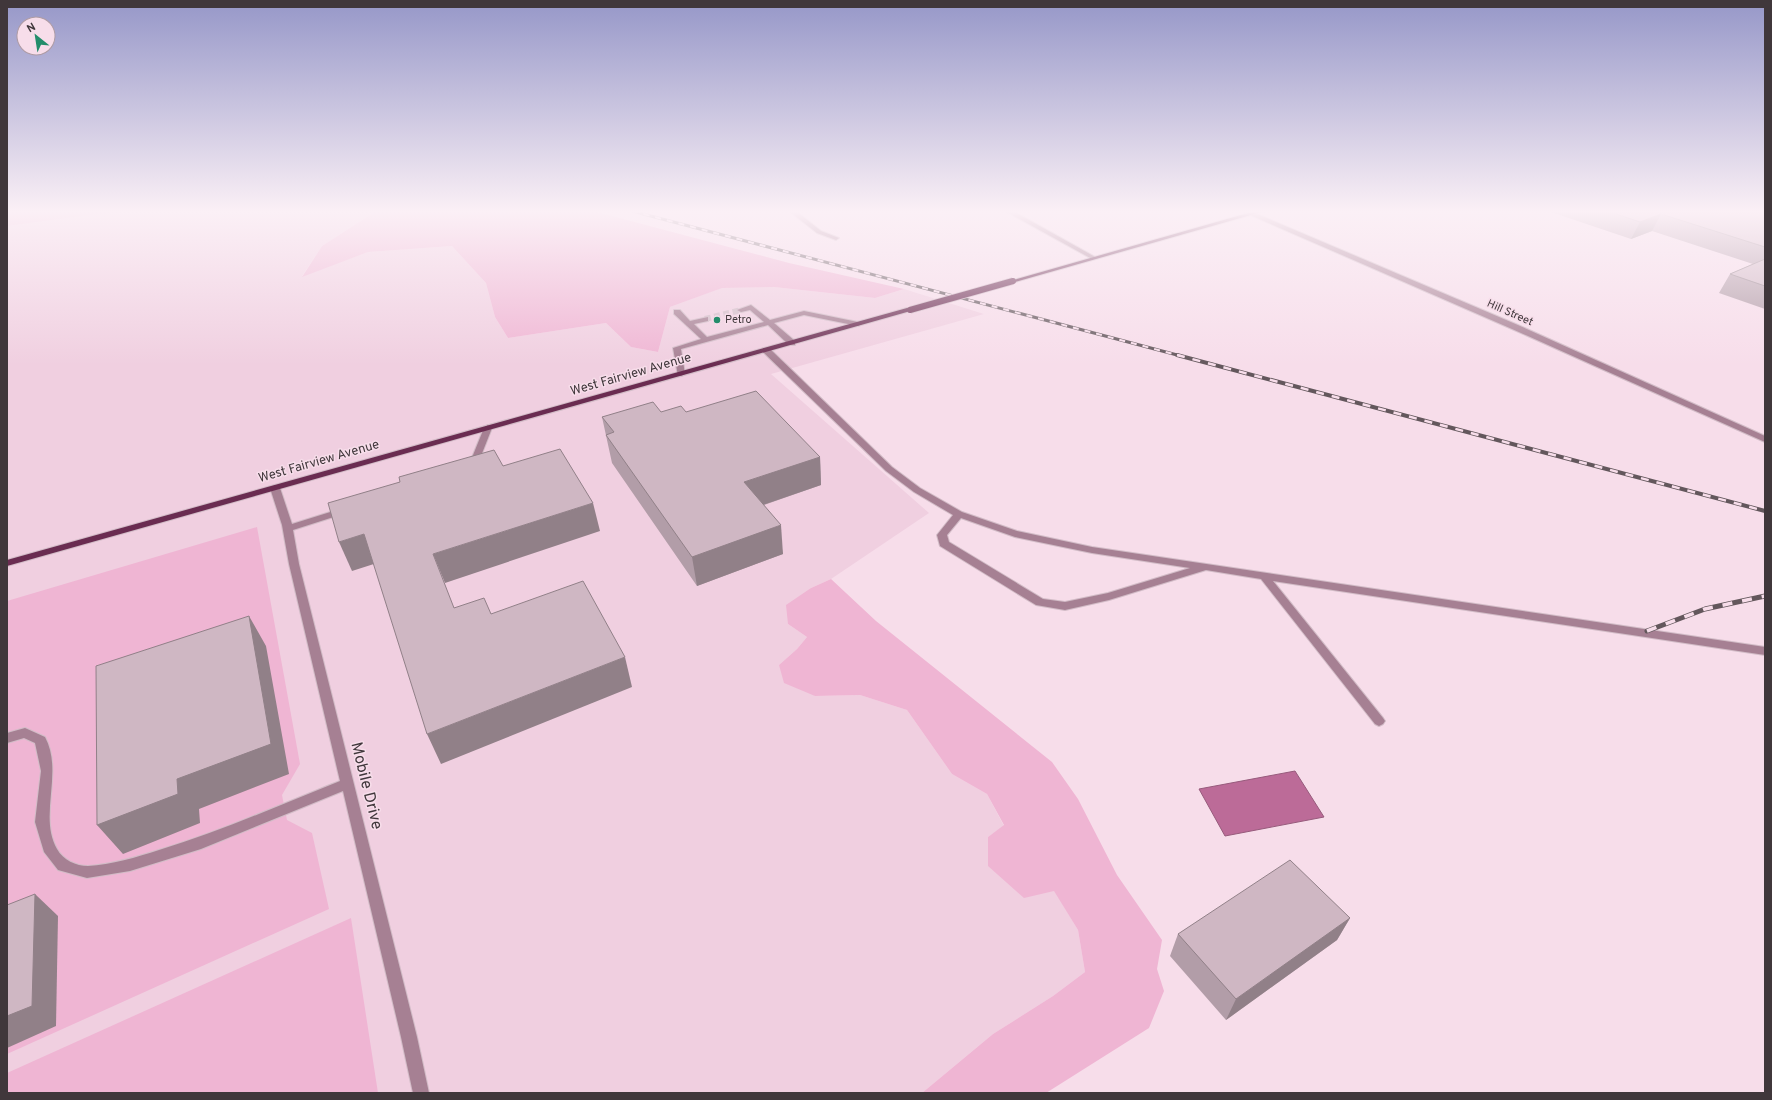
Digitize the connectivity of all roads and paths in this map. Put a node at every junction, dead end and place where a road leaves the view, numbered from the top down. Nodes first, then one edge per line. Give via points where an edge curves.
1 (1079, 262) edge
2 (1363, 262) edge
3 (741, 310) tunnel mouth
4 (677, 312) dead end
5 (705, 319) tunnel mouth
6 (769, 323) junction
7 (688, 324) junction
8 (858, 324) junction
9 (706, 340) junction
10 (792, 343) junction
11 (766, 350) junction
12 (681, 374) junction
13 (488, 428) junction
14 (1765, 439) edge
15 (462, 473) edge
16 (275, 488) junction
17 (351, 509) edge
18 (959, 514) junction
19 (287, 529) junction
20 (7, 563) edge
21 (1205, 567) junction
22 (1264, 576) junction
23 (1765, 651) edge
24 (1379, 721) dead end
25 (7, 738) edge
26 (348, 784) junction
27 (420, 1093) edge

1 - 8 main road, West Fairview Avenue, bridge
2 - 14 street, Hill Street via 1516,327
3 - 6 street via 751,307
4 - 7 street
5 - 7 street
6 - 8 street via 804,313
6 - 9 street
6 - 10 street
7 - 9 street
8 - 10 main road, West Fairview Avenue
9 - 12 street via 677,348
10 - 11 main road, West Fairview Avenue
11 - 12 main road, West Fairview Avenue
11 - 18 street via 889,469 917,490
12 - 13 main road, West Fairview Avenue
13 - 15 street via 475,461
13 - 16 main road, West Fairview Avenue
16 - 19 street, Mobile Drive
16 - 20 main road, West Fairview Avenue
17 - 19 street
18 - 21 street via 1015,534 1092,550
18 - 21 street via 942,535 944,544 1040,602 1065,606 1109,596
19 - 26 street, Mobile Drive
21 - 22 street
22 - 23 street
22 - 24 street
25 - 26 street via 25,733 41,740 47,770 42,822 51,852 63,866 87,872 130,865 201,843
26 - 27 street, Mobile Drive via 410,1037

